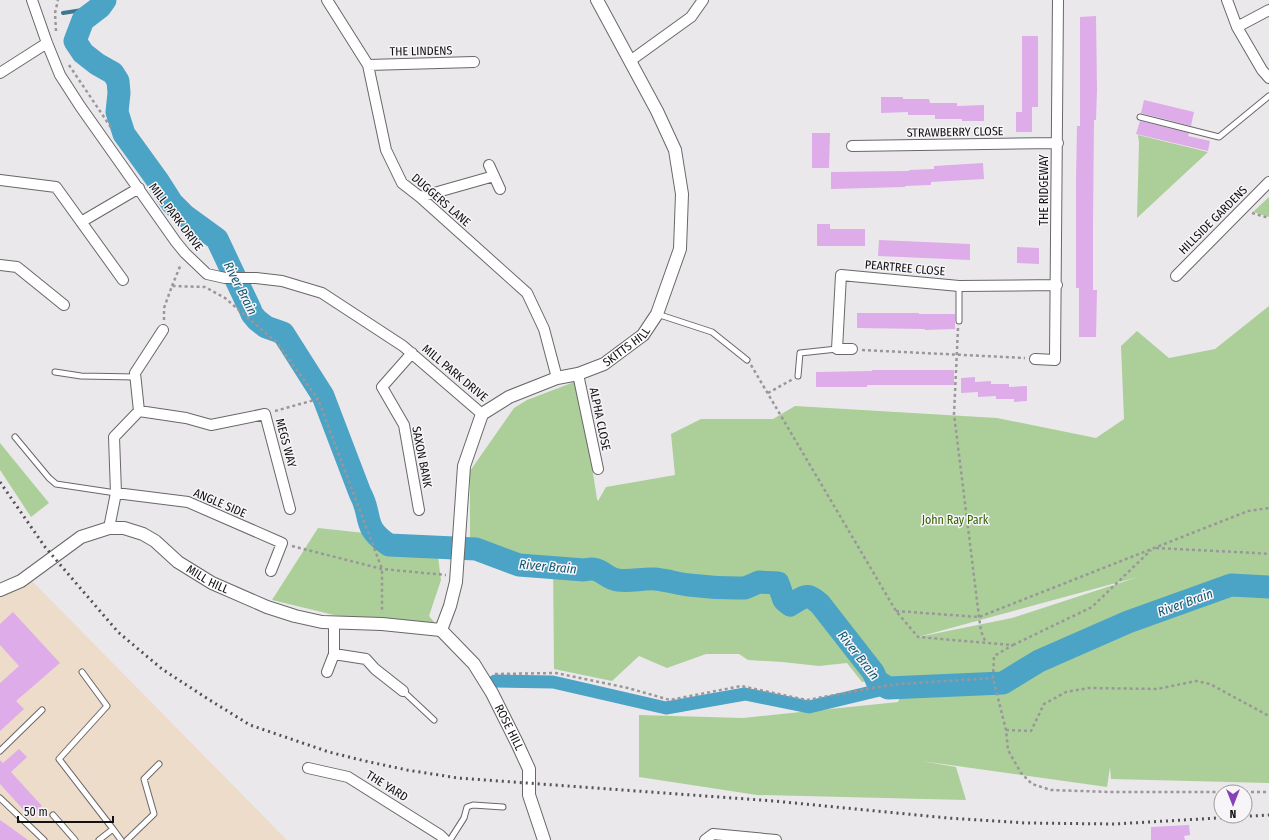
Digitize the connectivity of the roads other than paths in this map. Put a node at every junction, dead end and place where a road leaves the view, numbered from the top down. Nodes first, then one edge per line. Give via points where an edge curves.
1 (32, 0) edge
2 (596, 0) edge
3 (703, 0) edge
4 (1058, 0) edge
5 (1227, 0) edge
6 (331, 1) edge
7 (1269, 10) edge
8 (1237, 27) junction
9 (47, 43) junction
10 (630, 61) junction
11 (474, 62) dead end
12 (368, 65) junction
13 (0, 72) edge
14 (1269, 78) edge
15 (1269, 96) edge
16 (1140, 117) dead end
17 (1058, 143) junction
18 (852, 146) dead end
19 (489, 165) dead end
20 (494, 176) junction
21 (0, 180) edge
22 (1269, 182) edge
23 (138, 188) junction
24 (500, 189) dead end
25 (420, 198) junction
26 (81, 222) junction
27 (0, 265) edge
28 (1176, 276) dead end
29 (123, 280) dead end
30 (1057, 285) junction
31 (959, 286) junction
32 (64, 305) dead end
33 (657, 314) junction
34 (959, 321) road end
35 (163, 330) road end
36 (837, 349) junction
37 (852, 349) road end
38 (412, 353) junction
39 (1035, 359) road end
40 (748, 360) road end
41 (55, 372) dead end
42 (578, 374) junction
43 (798, 376) road end
44 (136, 377) junction
45 (557, 378) junction
46 (139, 411) junction
47 (482, 414) junction
48 (15, 438) dead end
49 (598, 469) dead end
50 (116, 493) junction
51 (290, 509) dead end
52 (419, 510) dead end
53 (109, 528) junction
54 (271, 571) dead end
55 (0, 590) edge
56 (334, 622) junction
57 (441, 630) junction
58 (334, 654) junction
59 (82, 672) dead end
60 (327, 672) dead end
61 (403, 691) joint
62 (42, 710) dead end
63 (434, 720) dead end
64 (0, 751) edge
65 (159, 764) dead end
66 (308, 768) dead end
67 (0, 798) edge
68 (502, 807) dead end
69 (53, 815) dead end
70 (114, 829) junction
71 (44, 840) edge
72 (75, 840) edge
73 (99, 840) edge
74 (121, 840) edge
75 (127, 840) edge
76 (445, 840) edge
77 (450, 840) edge
78 (544, 840) edge
79 (705, 840) edge
80 (776, 840) edge

1 - 9 street, MILL PARK DRIVE
2 - 10 street, SKITTS HILL
3 - 10 street via 691,17
4 - 17 street, THE RIDGEWAY
5 - 8 street
6 - 12 street, DUGGERS LANE
7 - 8 street
8 - 14 street
9 - 13 street
9 - 23 street, MILL PARK DRIVE via 60,75
10 - 33 street, SKITTS HILL via 675,150 682,194 680,249
11 - 12 street, THE LINDENS
12 - 25 street, DUGGERS LANE via 386,150 402,183
15 - 16 lane via 1220,137
17 - 18 street, STRAWBERRY CLOSE
17 - 30 street, THE RIDGEWAY
19 - 20 street
20 - 24 street
20 - 25 street
21 - 26 street via 56,187
22 - 28 street, HILLSIDE GARDENS
23 - 26 street
23 - 38 street, MILL PARK DRIVE via 185,253 207,274 226,278 282,280 322,293
25 - 45 street, DUGGERS LANE via 527,293 544,330
26 - 29 street
27 - 32 street via 17,267
30 - 31 street, PEARTREE CLOSE
30 - 39 street, THE RIDGEWAY via 1055,360
31 - 34 lane
31 - 36 street, PEARTREE CLOSE via 841,275
33 - 40 lane via 712,332
33 - 42 street, SKITTS HILL via 643,335 604,364
35 - 44 street via 135,373
36 - 37 street
36 - 43 lane via 800,353
38 - 47 street, MILL PARK DRIVE
38 - 52 street, SAXON BANK via 382,387 404,425
41 - 44 lane via 81,376
42 - 45 street, SKITTS HILL
42 - 49 street, ALPHA CLOSE
44 - 46 street
45 - 47 street, SKITTS HILL via 509,397
46 - 50 street via 114,438
46 - 51 street, MEGS WAY via 186,418 210,425 264,414
47 - 57 street via 464,466 456,582
48 - 50 lane via 56,484
50 - 53 street
50 - 54 street, ANGLE SIDE via 188,502 282,543
53 - 55 street, MILL HILL via 81,537 21,581
53 - 56 street, MILL HILL via 124,528 143,534 155,541 178,562 212,583 267,607 295,616
56 - 57 street, MILL HILL
56 - 58 street
57 - 78 street, ROSE HILL via 474,664 492,693 529,769 529,795
58 - 60 street
58 - 61 street via 366,659
59 - 70 lane via 106,706 58,759
61 - 63 lane
62 - 64 lane
65 - 75 lane via 144,779 154,814
66 - 76 street, THE YARD via 348,777
67 - 71 lane
68 - 77 lane via 467,807 464,818
69 - 72 lane
70 - 73 lane
70 - 74 lane
79 - 80 street via 713,834

